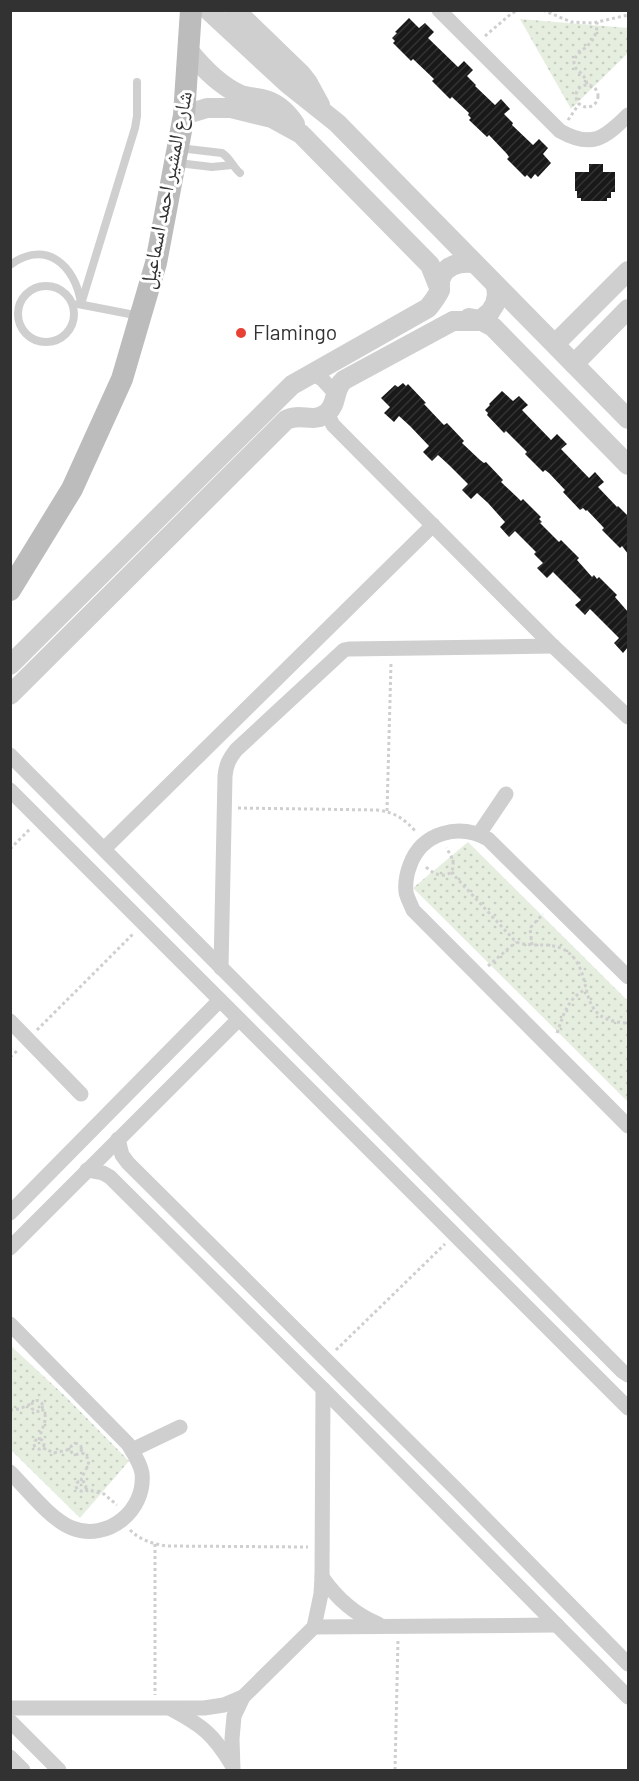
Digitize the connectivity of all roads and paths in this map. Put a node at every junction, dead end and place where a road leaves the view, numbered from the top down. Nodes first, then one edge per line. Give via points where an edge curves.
1 (191, 10) edge
2 (208, 10) edge
3 (235, 10) edge
4 (439, 10) edge
5 (519, 10) edge
6 (543, 10) edge
7 (628, 15) edge
8 (597, 22) junction
9 (474, 46) junction
10 (189, 51) junction
11 (294, 79) junction
12 (137, 82) dead end
13 (587, 84) junction
14 (265, 108) junction
15 (184, 115) junction
16 (628, 115) edge
17 (331, 118) junction
18 (316, 148) junction
19 (176, 155) junction
20 (232, 165) junction
21 (240, 173) dead end
22 (473, 263) junction
23 (10, 265) edge
24 (628, 271) edge
25 (496, 286) junction
26 (440, 290) junction
27 (70, 302) junction
28 (81, 304) junction
29 (628, 309) edge
30 (140, 316) junction
31 (479, 321) junction
32 (10, 328) edge
33 (23, 330) junction
34 (555, 344) junction
35 (574, 364) junction
36 (312, 373) junction
37 (284, 393) junction
38 (336, 393) junction
39 (327, 413) junction
40 (298, 416) junction
41 (628, 419) edge
42 (628, 465) edge
43 (433, 525) junction
44 (10, 590) edge
45 (553, 646) junction
46 (392, 648) junction
47 (10, 665) edge
48 (10, 695) edge
49 (628, 717) edge
50 (10, 755) edge
51 (10, 790) edge
52 (506, 794) dead end
53 (224, 808) junction
54 (387, 811) junction
55 (40, 820) junction
56 (479, 834) junction
57 (436, 835) junction
58 (10, 849) edge
59 (104, 849) junction
60 (418, 850) junction
61 (451, 872) junction
62 (555, 904) junction
63 (143, 924) junction
64 (196, 942) junction
65 (516, 942) junction
66 (532, 945) junction
67 (178, 959) junction
68 (221, 968) junction
69 (478, 975) junction
70 (628, 977) edge
71 (586, 988) junction
72 (220, 1000) junction
73 (239, 1019) junction
74 (10, 1022) edge
75 (628, 1023) edge
76 (28, 1040) junction
77 (552, 1049) junction
78 (10, 1057) edge
79 (81, 1094) dead end
80 (628, 1126) edge
81 (118, 1139) junction
82 (87, 1170) junction
83 (10, 1213) edge
84 (454, 1234) junction
85 (10, 1248) edge
86 (10, 1324) edge
87 (326, 1360) junction
88 (628, 1375) edge
89 (323, 1389) junction
90 (32, 1403) junction
91 (628, 1408) edge
92 (42, 1409) junction
93 (10, 1410) edge
94 (180, 1427) dead end
95 (39, 1440) junction
96 (43, 1448) junction
97 (70, 1449) junction
98 (132, 1450) junction
99 (81, 1452) junction
100 (10, 1472) edge
101 (81, 1481) junction
102 (85, 1489) junction
103 (458, 1491) junction
104 (440, 1507) junction
105 (125, 1518) junction
106 (155, 1544) junction
107 (322, 1548) junction
108 (322, 1577) junction
109 (557, 1625) junction
110 (390, 1626) junction
111 (314, 1627) junction
112 (628, 1664) edge
113 (243, 1697) junction
114 (628, 1697) edge
115 (10, 1708) edge
116 (162, 1708) junction
117 (10, 1721) edge
118 (10, 1757) edge
119 (233, 1769) edge
120 (23, 1770) edge
121 (59, 1770) edge
122 (395, 1770) edge

1 - 10 main road, شارع المشير احمد اسماعيل
2 - 11 street
3 - 11 street
4 - 9 street
5 - 9 path
6 - 8 path via 571,22
7 - 8 path
8 - 13 path via 595,38 574,60
9 - 16 street via 560,131 573,139 603,137
10 - 14 street via 207,72
10 - 15 main road, شارع المشير احمد اسماعيل
11 - 14 street
11 - 17 street
12 - 28 lane via 135,128
13 - 13 path via 580,86 576,98 579,104 591,107 599,97 597,90
14 - 15 street via 219,107
14 - 18 street via 272,118 301,134
15 - 19 main road, شارع المشير احمد اسماعيل
17 - 18 street
17 - 22 street
18 - 26 street via 430,265
19 - 20 lane via 212,167
19 - 20 lane via 222,153
19 - 30 main road, شارع المشير احمد اسماعيل via 156,263
20 - 21 lane
22 - 25 street
22 - 26 street via 454,264 446,270 440,278
23 - 28 lane via 21,257 48,255 72,275
24 - 34 street
25 - 31 street via 495,304
25 - 34 street
26 - 31 street via 442,304 456,315
26 - 36 street via 428,308
27 - 28 lane
27 - 33 lane via 73,320 56,340 37,341
27 - 33 lane via 66,295 51,287 28,293 19,306
28 - 30 lane
29 - 35 street
30 - 44 main road, شارع المشير احمد اسماعيل via 122,379 72,489
31 - 38 street via 444,325 344,380
31 - 42 street via 493,327
32 - 33 lane
34 - 35 street
35 - 41 street
36 - 37 street
36 - 38 street
37 - 40 street via 285,409
37 - 47 street
38 - 39 street
39 - 40 street via 316,418
39 - 43 street via 333,425
40 - 48 street via 286,420
43 - 45 street
43 - 59 street
45 - 46 street
45 - 49 street
46 - 53 street via 344,650 236,750 226,766
46 - 54 path
50 - 59 street
51 - 55 street
52 - 56 street
53 - 54 path
53 - 68 street
54 - 60 path via 409,823 416,833
55 - 58 path
55 - 63 street
56 - 57 street via 457,830
56 - 62 street
57 - 60 street
57 - 61 path via 454,858
59 - 64 street
60 - 61 path via 431,872 445,876
60 - 69 street via 406,873 406,892 413,910
61 - 65 path
62 - 66 path via 531,924
62 - 70 street
63 - 67 street
63 - 76 path
64 - 67 street
64 - 68 street
65 - 66 path
65 - 69 path
66 - 71 path via 557,946 571,954
67 - 72 street
68 - 88 street
69 - 77 street
71 - 75 path via 592,1007 605,1018
71 - 77 path via 566,1007
72 - 73 street
72 - 83 street
73 - 81 street
73 - 84 street
74 - 76 street
76 - 78 path
76 - 79 street
77 - 80 street
81 - 82 street
81 - 87 street via 128,1163
82 - 85 street
82 - 89 street via 111,1179
84 - 87 path
84 - 91 street
86 - 98 street
87 - 103 street
89 - 104 street
89 - 107 street
90 - 92 path via 34,1411
90 - 92 path via 40,1401
90 - 93 path
92 - 95 path via 46,1418
94 - 98 street
95 - 96 path via 44,1443
95 - 96 path via 35,1446
96 - 97 path via 54,1453
97 - 99 path via 75,1454
97 - 99 path via 80,1443
98 - 105 street via 142,1473 141,1488 137,1503
99 - 101 path via 89,1464
100 - 105 street via 57,1520 72,1528 89,1532 106,1529
101 - 102 path
101 - 102 path via 76,1487
102 - 105 path via 104,1494
103 - 104 street
103 - 112 street
104 - 109 street
105 - 106 path via 136,1536
106 - 107 path
106 - 116 path
107 - 108 street
108 - 110 street via 348,1607 364,1618
108 - 111 street
109 - 110 street
109 - 114 street
110 - 111 street
110 - 122 path
111 - 113 street
113 - 116 street via 204,1708
113 - 119 street via 234,1716
115 - 116 street
116 - 119 street via 195,1722 217,1742
117 - 121 street
118 - 120 street

